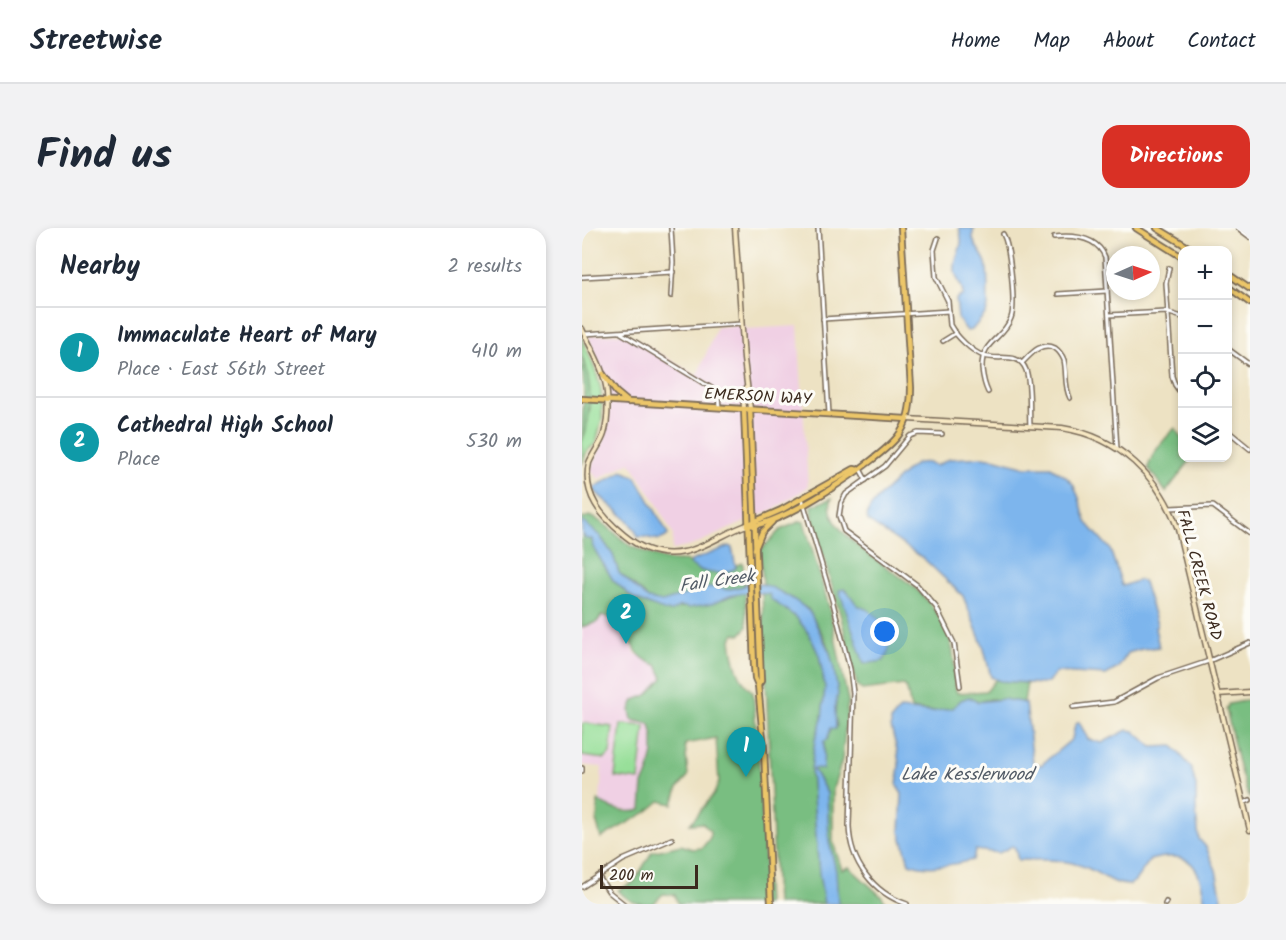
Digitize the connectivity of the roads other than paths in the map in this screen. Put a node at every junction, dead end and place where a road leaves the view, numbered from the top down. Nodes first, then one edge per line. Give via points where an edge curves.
1 (671, 228) edge
2 (735, 228) edge
3 (818, 228) edge
4 (900, 228) edge
5 (1136, 228) edge
6 (1157, 228) edge
7 (1238, 228) edge
8 (1003, 234) dead end
9 (1054, 237) dead end
10 (1250, 237) edge
11 (938, 238) dead end
12 (1186, 246) edge
13 (1178, 254) edge
14 (1106, 259) edge
15 (1169, 267) dead end
16 (673, 272) junction
17 (582, 277) edge
18 (1232, 277) edge
19 (1250, 289) edge
20 (1232, 290) edge
21 (1106, 291) edge
22 (1058, 294) dead end
23 (671, 296) dead end
24 (1108, 300) edge
25 (1250, 303) edge
26 (949, 311) junction
27 (1168, 312) junction
28 (906, 314) junction
29 (1109, 315) junction
30 (1178, 316) edge
31 (823, 320) junction
32 (741, 324) junction
33 (582, 329) edge
34 (620, 332) junction
35 (957, 333) junction
36 (584, 334) junction
37 (944, 341) dead end
38 (1232, 352) edge
39 (983, 355) junction
40 (1022, 363) junction
41 (1250, 365) edge
42 (603, 375) junction
43 (1178, 390) edge
44 (988, 392) dead end
45 (1070, 398) dead end
46 (582, 399) edge
47 (607, 400) junction
48 (628, 402) junction
49 (719, 407) junction
50 (747, 409) junction
51 (830, 414) junction
52 (907, 418) junction
53 (1030, 426) junction
54 (942, 434) dead end
55 (1232, 435) edge
56 (1118, 449) junction
57 (1250, 449) edge
58 (859, 469) junction
59 (866, 480) junction
60 (804, 501) junction
61 (1170, 508) junction
62 (775, 520) junction
63 (751, 524) junction
64 (1250, 534) edge
65 (754, 549) junction
66 (752, 572) junction
67 (1250, 643) edge
68 (1209, 661) junction
69 (960, 686) dead end
70 (1250, 692) edge
71 (1217, 694) junction
72 (1073, 707) dead end
73 (1250, 800) edge
74 (1244, 803) junction
75 (1250, 830) edge
76 (672, 839) dead end
77 (597, 876) junction
78 (582, 887) edge
79 (624, 904) edge
80 (771, 904) edge
81 (908, 904) edge

1 - 16 street
2 - 32 main road
3 - 31 street
4 - 28 main road
5 - 13 main road
6 - 12 main road
7 - 10 street
8 - 39 street via 1008,248 1012,314
9 - 14 street via 1079,236 1101,249
11 - 26 street via 934,250 936,277
15 - 27 street
16 - 17 street
16 - 23 street
18 - 19 main road
20 - 25 main road
21 - 22 street
24 - 29 street
26 - 28 street
26 - 35 street via 950,325
27 - 29 street
27 - 30 street
27 - 43 street via 1172,376
28 - 31 street
28 - 52 main road via 911,393
29 - 56 street
31 - 51 street
32 - 34 street
32 - 50 main road
33 - 36 main road
34 - 36 street
34 - 49 street via 713,388
35 - 37 street
35 - 39 street
36 - 42 main road
38 - 41 street
39 - 40 street
39 - 44 street via 983,382
40 - 45 street via 1040,347 1057,350 1064,360
40 - 53 street via 1027,375
42 - 47 main road
42 - 48 main road
46 - 47 main road, EMERSON WAY
47 - 48 main road, EMERSON WAY
47 - 63 main road via 604,433 586,477 592,502 606,519 638,545 664,553 692,550
48 - 49 main road, EMERSON WAY
49 - 50 main road, EMERSON WAY
50 - 51 main road, EMERSON WAY
50 - 63 main road
51 - 52 main road, EMERSON WAY
52 - 53 main road, FALL CREEK ROAD
52 - 58 main road via 886,450
53 - 56 main road, FALL CREEK ROAD via 1077,431
54 - 59 street via 913,435
55 - 57 street
56 - 61 main road, FALL CREEK ROAD via 1149,476
58 - 59 street
58 - 60 main road
59 - 69 street via 842,500 842,526 930,600 954,643
60 - 62 main road
60 - 63 main road
60 - 81 street via 853,686 851,842 860,865 875,885
61 - 64 street via 1213,506
61 - 68 main road, FALL CREEK ROAD
62 - 63 main road
62 - 65 main road via 763,530
63 - 65 main road
63 - 66 main road
65 - 66 main road
66 - 80 main road via 755,678 764,749
67 - 68 street
68 - 71 main road, FALL CREEK ROAD
68 - 72 street via 1158,678 1114,702
70 - 71 main road
71 - 74 main road, FALL CREEK ROAD
73 - 74 street
74 - 75 main road, FALL CREEK ROAD
76 - 77 street
77 - 78 street
77 - 79 street

